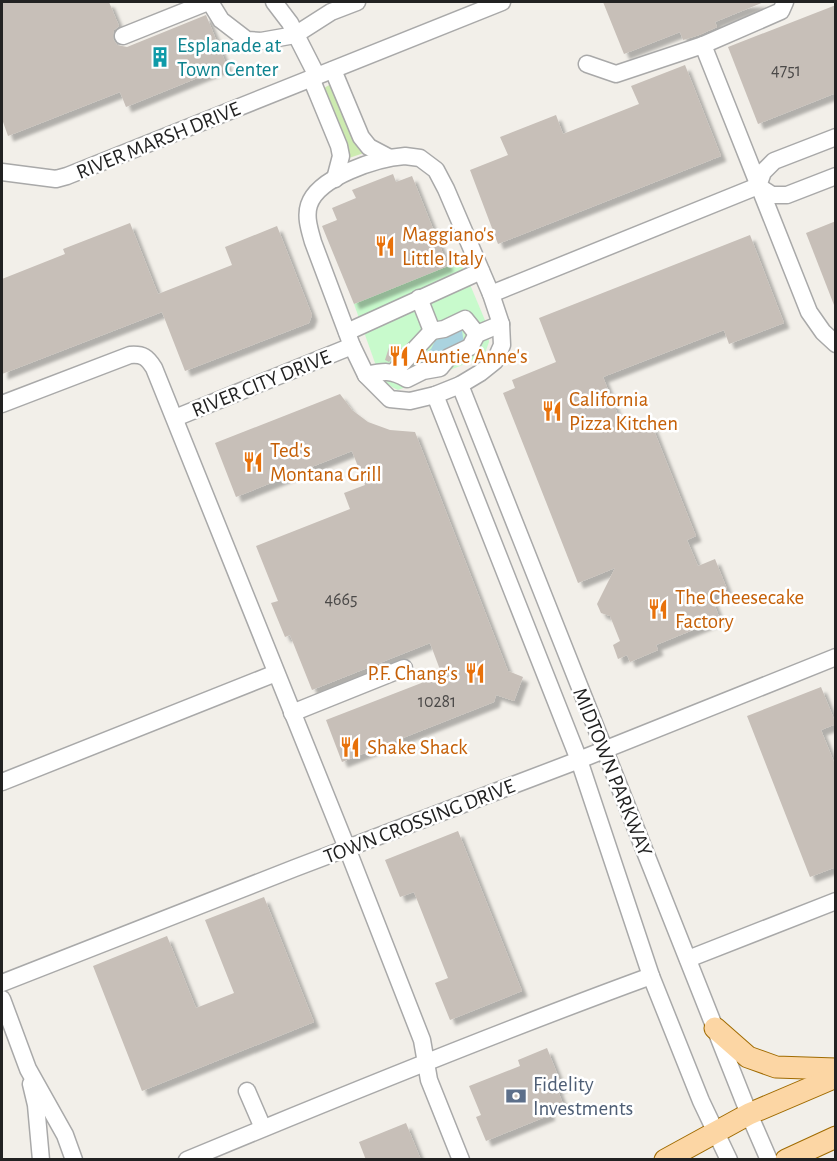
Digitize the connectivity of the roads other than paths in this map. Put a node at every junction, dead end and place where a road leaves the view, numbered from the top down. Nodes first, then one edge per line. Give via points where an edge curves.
1 (209, 2) edge
2 (274, 2) edge
3 (357, 2) edge
4 (502, 2) edge
5 (786, 2) edge
6 (295, 35) junction
7 (123, 36) dead end
8 (703, 45) junction
9 (587, 64) dead end
10 (333, 70) junction
11 (314, 77) junction
12 (836, 137) edge
13 (388, 157) junction
14 (2, 172) edge
15 (836, 176) edge
16 (335, 179) junction
17 (758, 186) junction
18 (481, 271) junction
19 (491, 294) junction
20 (420, 298) junction
21 (501, 324) junction
22 (438, 330) junction
23 (350, 339) junction
24 (473, 340) junction
25 (836, 344) edge
26 (449, 357) junction
27 (487, 368) junction
28 (366, 375) junction
29 (400, 375) junction
30 (459, 384) junction
31 (435, 394) junction
32 (410, 401) junction
33 (2, 404) edge
34 (175, 418) junction
35 (836, 657) edge
36 (404, 668) dead end
37 (276, 673) junction
38 (292, 713) junction
39 (604, 750) junction
40 (579, 759) junction
41 (2, 782) edge
42 (347, 848) junction
43 (836, 901) edge
44 (688, 959) junction
45 (651, 976) junction
46 (2, 983) edge
47 (2, 999) edge
48 (715, 1028) junction
49 (427, 1062) junction
50 (28, 1069) junction
51 (836, 1069) edge
52 (836, 1077) edge
53 (247, 1091) dead end
54 (749, 1114) junction
55 (263, 1128) junction
56 (715, 1132) junction
57 (836, 1137) edge
58 (41, 1160) edge
59 (74, 1160) edge
60 (187, 1160) edge
61 (461, 1160) edge
62 (665, 1160) edge
63 (729, 1160) edge
64 (769, 1160) edge
65 (786, 1160) edge

1 - 6 street via 221,20 247,40
1 - 7 street
2 - 6 street
3 - 6 street via 331,12
4 - 10 street, RIVER MARSH DRIVE
5 - 8 street via 782,10
6 - 11 street
8 - 9 street via 616,74
8 - 17 street
10 - 11 street, RIVER MARSH DRIVE
10 - 13 street via 361,137 369,147
11 - 14 street, RIVER MARSH DRIVE via 67,176 56,179
11 - 16 street via 339,146 341,156
12 - 17 street via 774,161 763,172
13 - 16 street
13 - 18 street via 420,158 436,170
15 - 17 street via 786,195 772,195
16 - 23 street via 315,192 308,207 308,226
17 - 19 street
17 - 25 street via 809,312
18 - 19 street
18 - 20 street, RIVER CITY DRIVE
19 - 21 street
20 - 22 street
20 - 23 street, RIVER CITY DRIVE
21 - 24 street
21 - 27 street via 501,345 495,361
22 - 24 street via 465,319
22 - 26 street
22 - 29 street
23 - 28 street
23 - 34 street, RIVER CITY DRIVE
24 - 26 street
24 - 27 street
26 - 29 street via 440,368
27 - 30 street
28 - 29 street
28 - 32 street via 390,399
29 - 32 street
30 - 31 street
30 - 39 street, MIDTOWN PARKWAY
31 - 32 street
31 - 40 street, MIDTOWN PARKWAY
33 - 34 street, RIVER CITY DRIVE via 141,354 154,368
34 - 37 street
35 - 39 street, TOWN CROSSING DRIVE
36 - 38 street
37 - 38 street
37 - 41 street
38 - 42 street
39 - 40 street, TOWN CROSSING DRIVE
39 - 44 street, MIDTOWN PARKWAY
40 - 42 street, TOWN CROSSING DRIVE
40 - 45 street, MIDTOWN PARKWAY
42 - 46 street, TOWN CROSSING DRIVE
42 - 49 street via 422,1040
43 - 44 street
44 - 48 street, MIDTOWN PARKWAY
45 - 49 street
45 - 56 street, MIDTOWN PARKWAY
47 - 50 street
48 - 51 main road via 748,1057 776,1067
48 - 54 street, MIDTOWN PARKWAY
49 - 55 street
49 - 61 street via 429,1080
50 - 58 street
50 - 59 street via 65,1135
52 - 54 main road
53 - 55 street
54 - 56 main road
54 - 64 street, MIDTOWN PARKWAY
55 - 60 street
56 - 62 main road
56 - 63 street, MIDTOWN PARKWAY
57 - 65 main road

